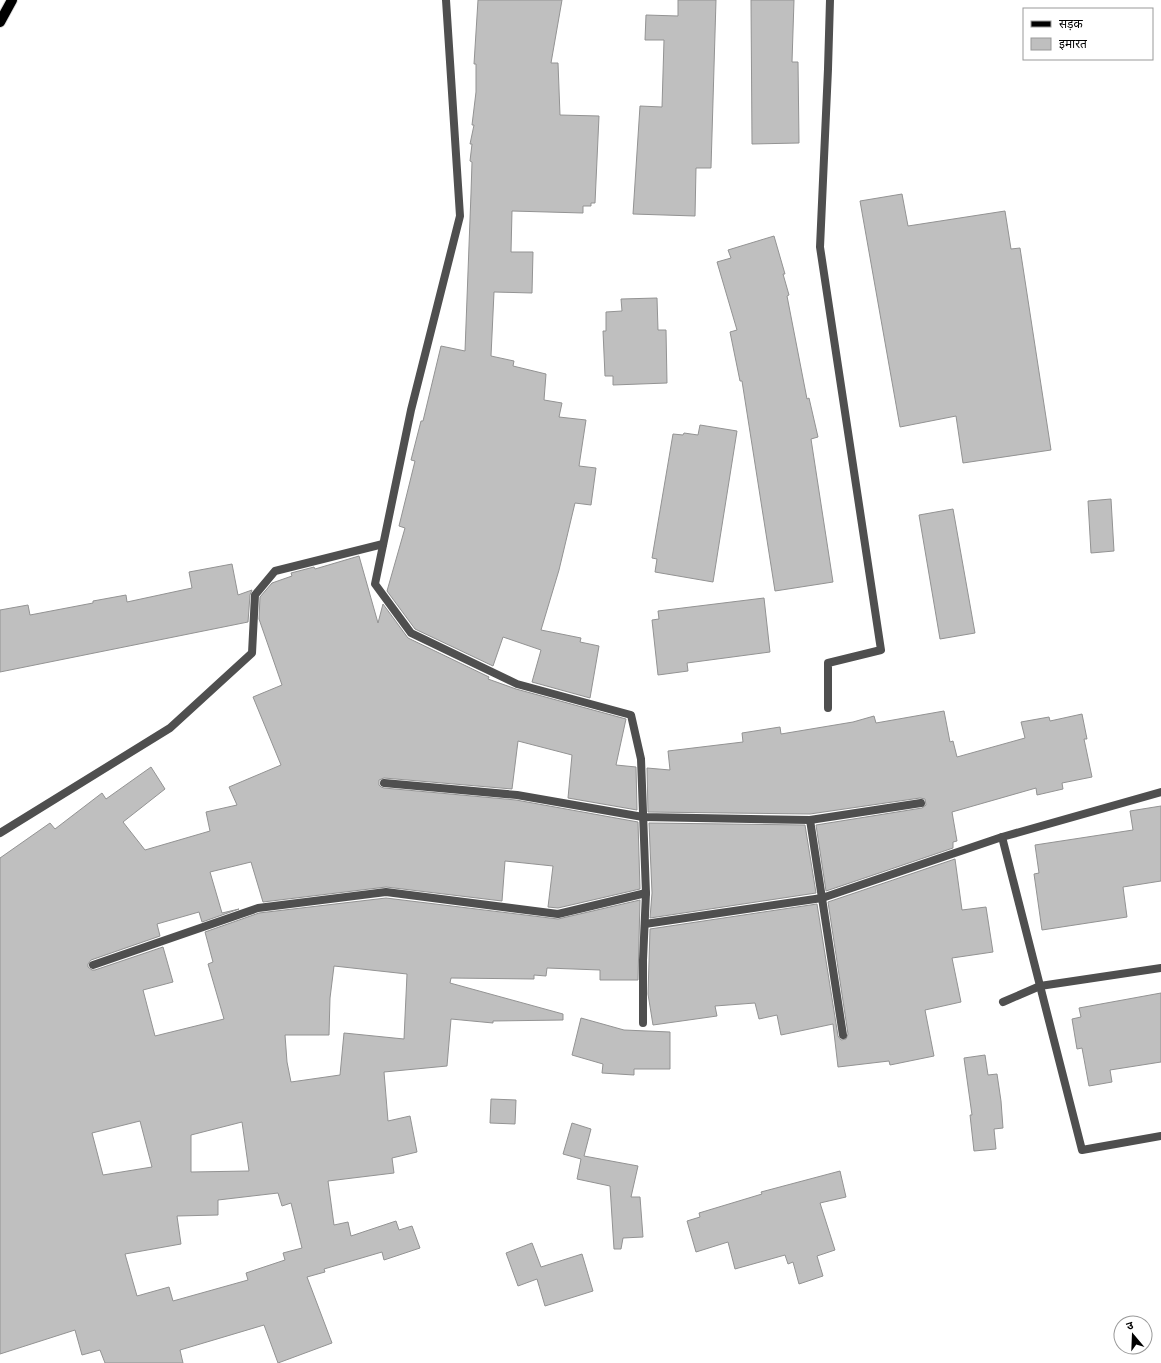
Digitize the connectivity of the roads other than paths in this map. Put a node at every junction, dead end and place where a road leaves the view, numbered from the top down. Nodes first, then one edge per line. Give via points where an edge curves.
1 (12, 0) edge
2 (446, 0) edge
3 (830, 0) edge
4 (1, 21) edge
5 (383, 544) junction
6 (828, 708) dead end
7 (384, 783) dead end
8 (1161, 792) edge
9 (921, 803) dead end
10 (643, 817) junction
11 (810, 820) junction
12 (0, 833) edge
13 (1002, 836) junction
14 (646, 893) junction
15 (822, 898) junction
16 (645, 924) junction
17 (92, 965) dead end
18 (1161, 968) edge
19 (1040, 986) junction
20 (1003, 1002) dead end
21 (643, 1024) dead end
22 (843, 1035) dead end
23 (1161, 1136) edge

1 - 4 main road
2 - 5 street via 460,216 411,410
3 - 6 street via 820,247 881,650 828,664
5 - 10 street via 375,584 412,633 517,684 631,715 641,759
5 - 12 street via 275,571 255,595 252,653 170,728
7 - 10 street via 517,795
8 - 13 street
9 - 11 street
10 - 11 street
10 - 14 street
11 - 15 street
13 - 15 street
13 - 19 street
14 - 16 street
14 - 17 street via 558,914 386,892 258,908
15 - 16 street
15 - 22 street
16 - 21 street
18 - 19 street
19 - 20 street
19 - 23 street via 1082,1150

